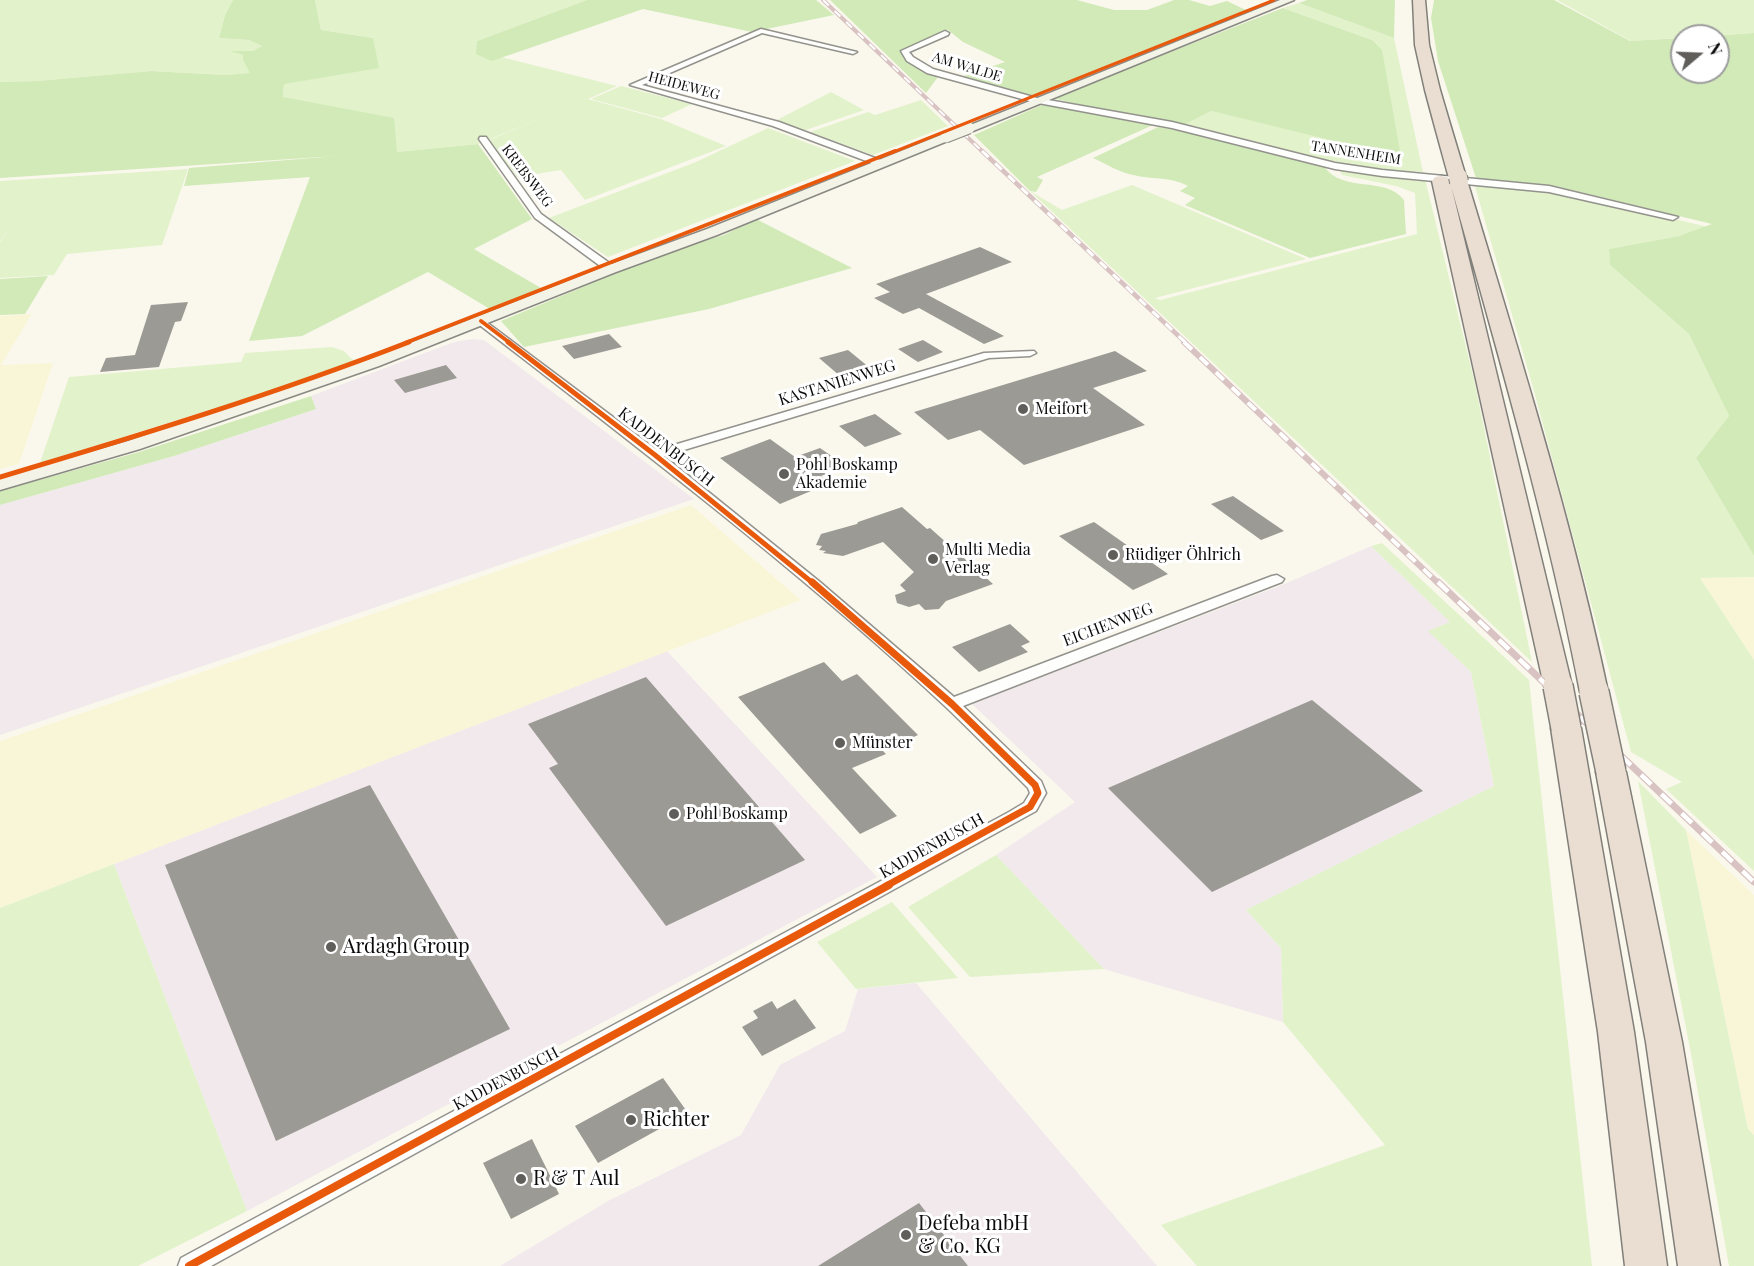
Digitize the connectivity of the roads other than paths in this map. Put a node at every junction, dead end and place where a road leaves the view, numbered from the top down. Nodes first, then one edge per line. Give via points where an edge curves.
1 (1289, 0) edge
2 (1419, 0) edge
3 (945, 33) dead end
4 (853, 52) dead end
5 (1036, 100) junction
6 (483, 139) dead end
7 (880, 163) junction
8 (1447, 175) junction
9 (1673, 217) dead end
10 (611, 268) junction
11 (481, 321) junction
12 (1030, 353) dead end
13 (654, 455) junction
14 (0, 484) edge
15 (1277, 579) dead end
16 (952, 704) junction
17 (189, 1266) edge
18 (1646, 1266) edge
19 (1699, 1266) edge

1 - 5 main road
2 - 8 highway via 1418,21
3 - 5 street, AM WALDE via 905,51 910,59 930,71
4 - 7 street, HEIDEWEG via 761,31 634,85 776,124
5 - 7 main road, bridge
5 - 9 street, TANNENHEIM via 1172,126 1341,167 1550,189
6 - 10 street, KREBSWEG via 538,216
7 - 10 main road via 712,232
8 - 18 highway, bridge via 1566,728 1616,1032
8 - 19 highway, bridge via 1521,391 1594,692 1664,1042
10 - 11 main road
11 - 13 street, KADDENBUSCH
11 - 14 main road via 251,407
12 - 13 street, KASTANIENWEG via 988,355
13 - 16 street, KADDENBUSCH via 815,585
15 - 16 street, EICHENWEG
16 - 17 street, KADDENBUSCH via 1035,785 1038,793 1030,807

